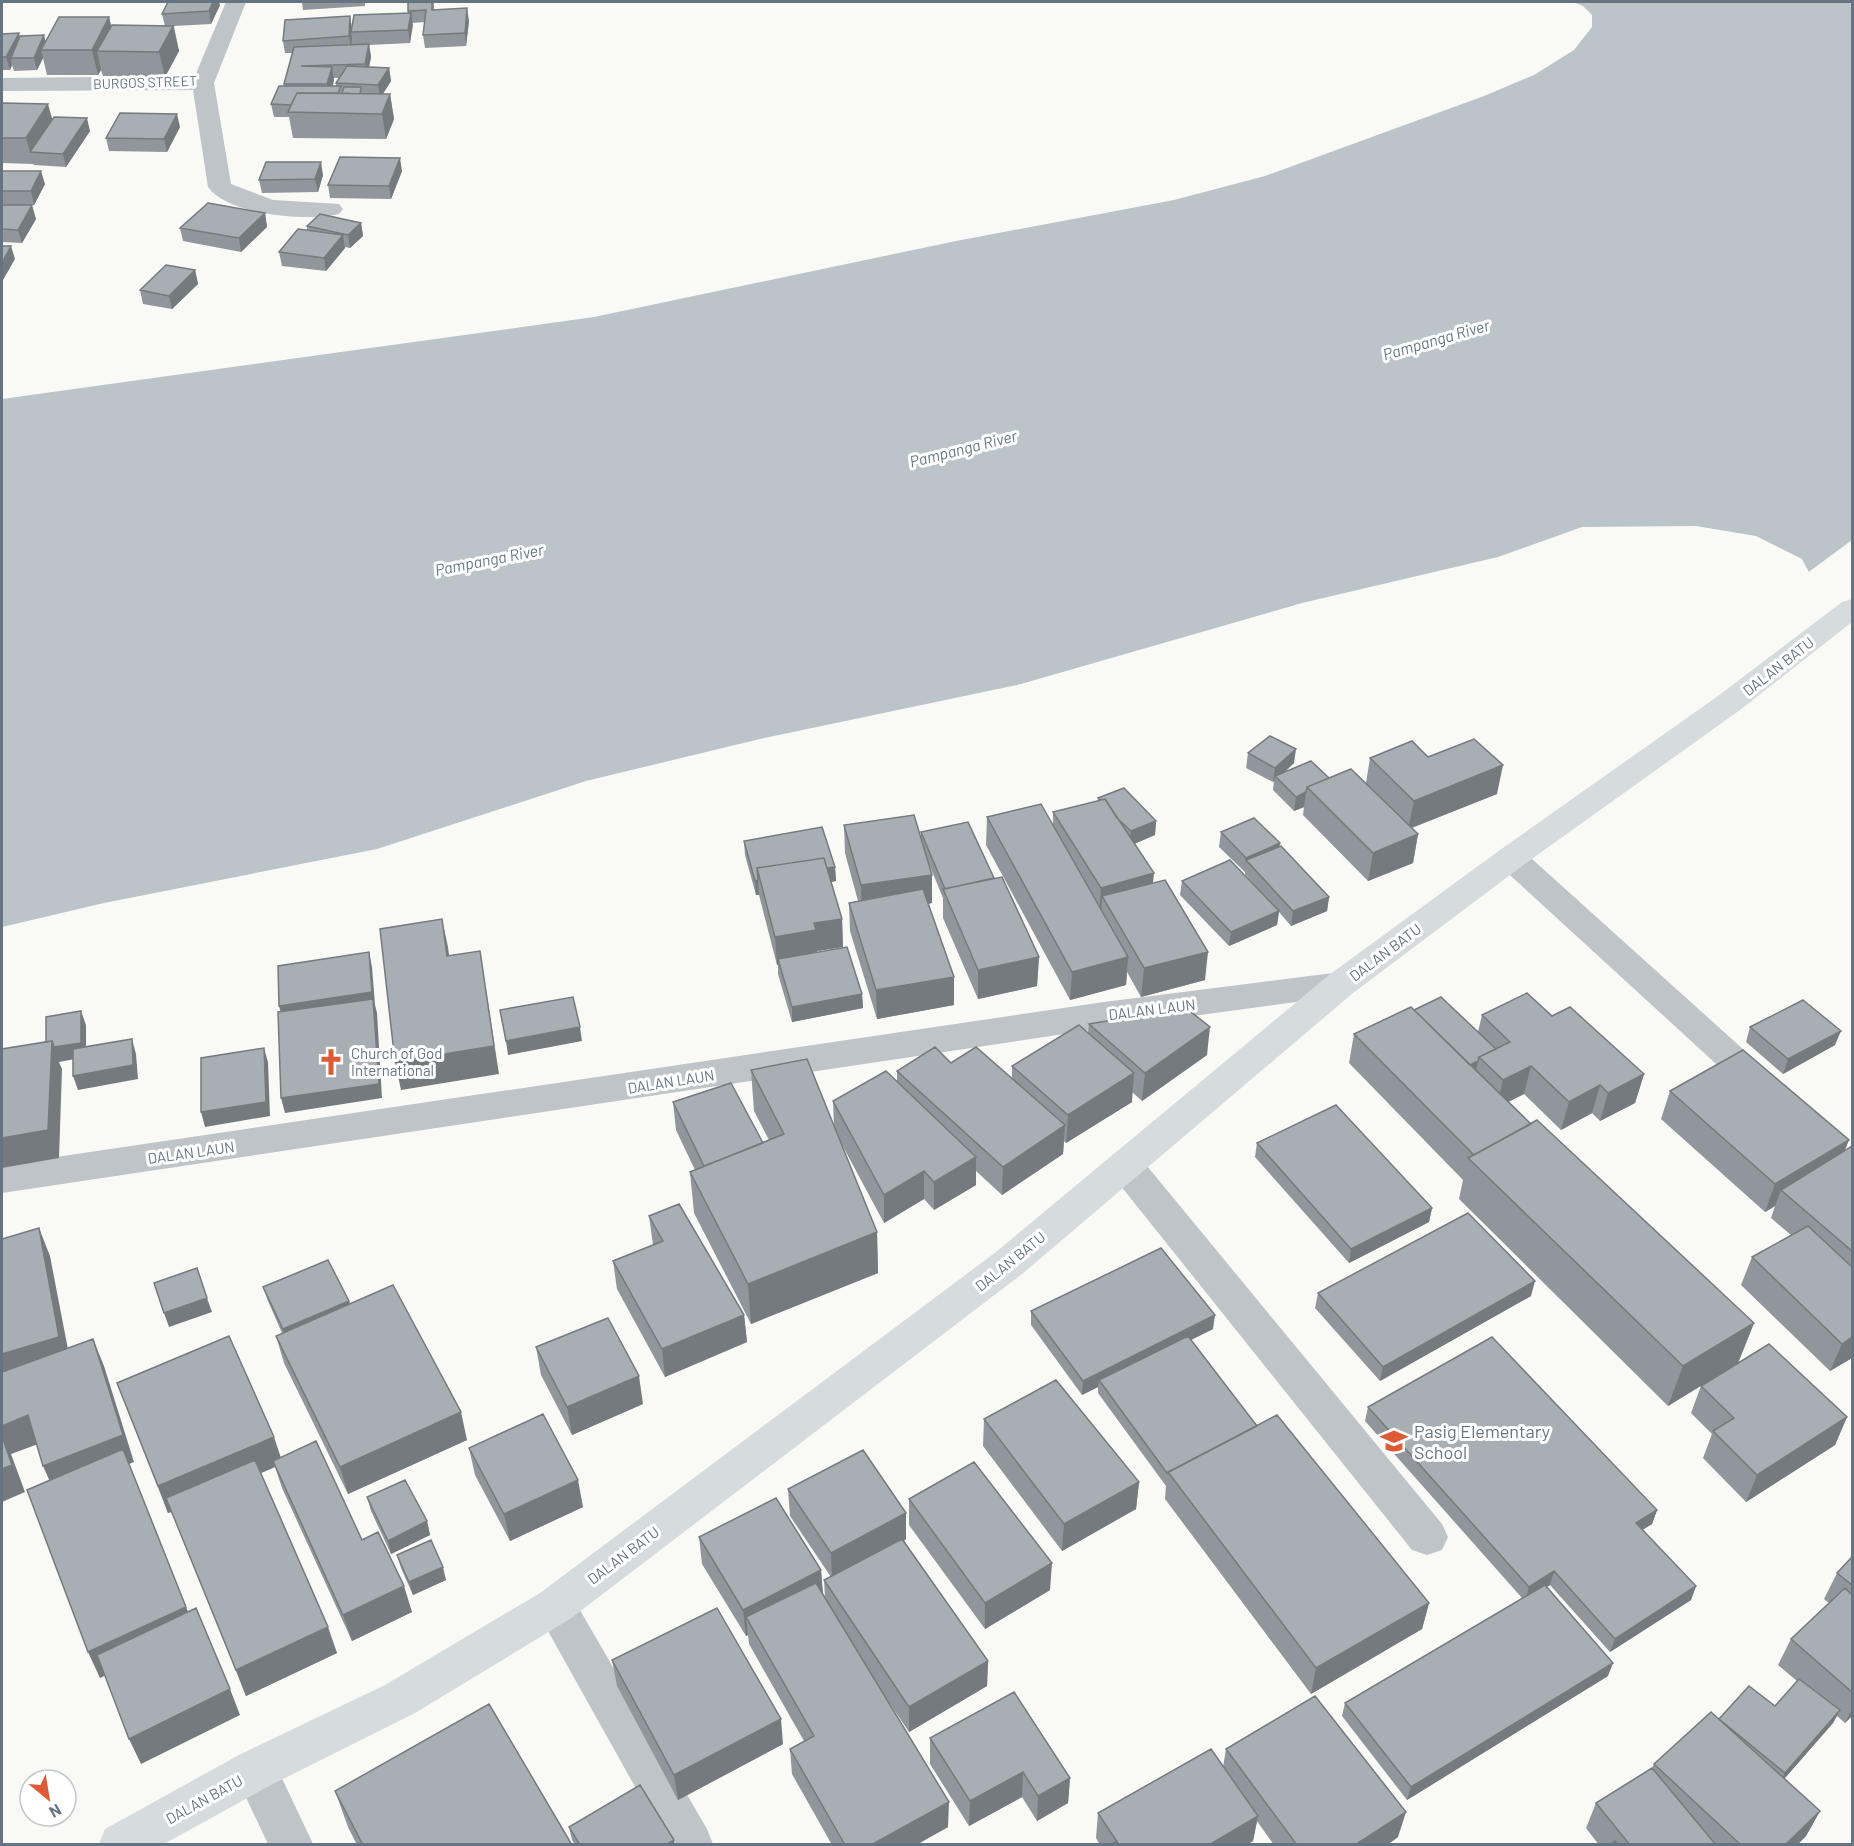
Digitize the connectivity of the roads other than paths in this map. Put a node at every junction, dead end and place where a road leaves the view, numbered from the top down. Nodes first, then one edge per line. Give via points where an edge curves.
1 (236, 2) edge
2 (203, 82) junction
3 (2, 85) edge
4 (331, 209) dead end
5 (1852, 608) edge
6 (1511, 858) junction
7 (1341, 984) junction
8 (1789, 1109) edge
9 (1125, 1165) junction
10 (2, 1179) edge
11 (1427, 1537) dead end
12 (555, 1606) junction
13 (255, 1770) junction
14 (121, 1845) edge
15 (291, 1845) edge
16 (691, 1845) edge

1 - 2 street, BURGOS STREET
2 - 3 street, BURGOS STREET
2 - 4 street via 220,187 244,201 278,209
5 - 6 main road, DALAN BATU via 1729,703
6 - 7 main road, DALAN BATU
6 - 8 street
7 - 9 main road, DALAN BATU
7 - 10 street, DALAN LAUN via 1104,1015
9 - 11 street
9 - 12 main road, DALAN BATU via 1009,1263
12 - 13 main road, DALAN BATU via 400,1699
12 - 16 street
13 - 14 main road, DALAN BATU
13 - 15 street

